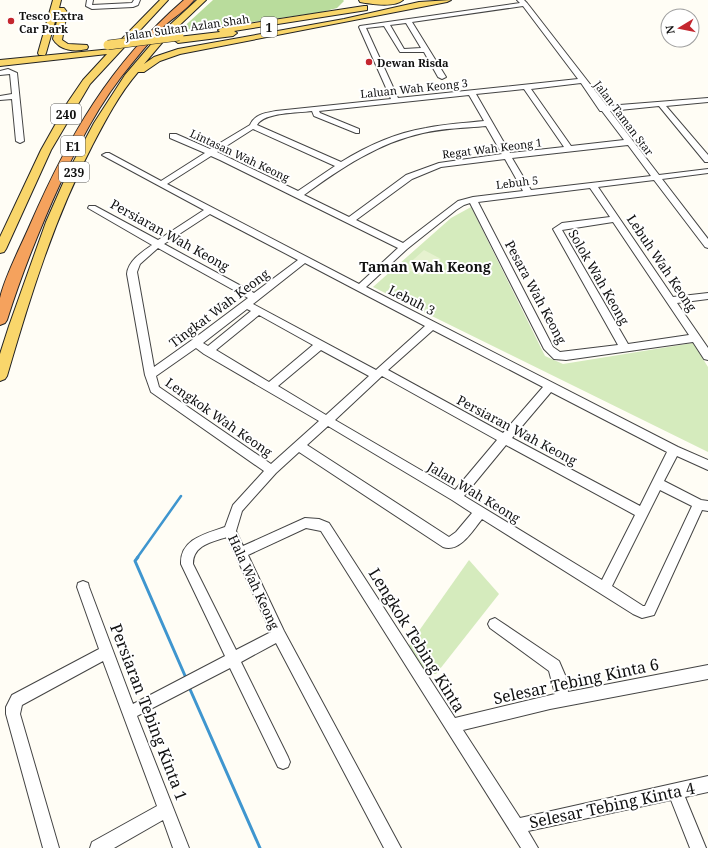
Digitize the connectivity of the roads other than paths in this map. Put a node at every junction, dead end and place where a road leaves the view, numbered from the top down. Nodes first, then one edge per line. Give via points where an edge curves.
1 (57, 0) edge
2 (64, 0) edge
3 (161, 0) edge
4 (164, 0) edge
5 (180, 0) edge
6 (199, 0) edge
7 (399, 0) edge
8 (437, 0) edge
9 (447, 0) edge
10 (351, 1) edge
11 (136, 2) edge
12 (417, 2) edge
13 (523, 2) edge
14 (90, 3) edge
15 (364, 7) edge
16 (154, 9) junction
17 (61, 10) junction
18 (322, 14) junction
19 (342, 16) junction
20 (408, 20) junction
21 (386, 24) junction
22 (178, 38) junction
23 (46, 42) junction
24 (94, 47) junction
25 (110, 48) junction
26 (425, 50) junction
27 (46, 53) junction
28 (0, 58) edge
29 (28, 60) junction
30 (0, 63) edge
31 (0, 72) edge
32 (442, 77) dead end
33 (582, 81) junction
34 (526, 87) junction
35 (472, 93) junction
36 (16, 96) junction
37 (0, 98) edge
38 (708, 100) edge
39 (396, 101) junction
40 (661, 104) junction
41 (108, 107) junction
42 (315, 109) junction
43 (603, 109) junction
44 (489, 123) junction
45 (253, 126) junction
46 (356, 131) dead end
47 (173, 136) dead end
48 (20, 140) dead end
49 (628, 142) junction
50 (569, 149) junction
51 (210, 152) junction
52 (106, 155) dead end
53 (508, 156) junction
54 (708, 160) edge
55 (340, 165) junction
56 (708, 171) edge
57 (656, 178) junction
58 (161, 184) junction
59 (593, 186) junction
60 (528, 193) junction
61 (298, 195) junction
62 (473, 200) junction
63 (92, 208) dead end
64 (210, 210) junction
65 (616, 219) junction
66 (350, 220) junction
67 (158, 244) junction
68 (708, 245) edge
69 (404, 247) junction
70 (0, 249) edge
71 (304, 260) junction
72 (0, 287) edge
73 (360, 288) junction
74 (708, 296) edge
75 (255, 298) junction
76 (670, 301) junction
77 (246, 304) junction
78 (258, 311) junction
79 (0, 320) edge
80 (432, 324) junction
81 (696, 338) junction
82 (196, 343) junction
83 (320, 345) junction
84 (625, 348) junction
85 (208, 351) junction
86 (708, 356) edge
87 (378, 373) junction
88 (0, 376) edge
89 (150, 376) junction
90 (550, 386) junction
91 (270, 387) junction
92 (327, 420) junction
93 (505, 440) junction
94 (298, 446) junction
95 (674, 450) junction
96 (708, 465) edge
97 (272, 470) junction
98 (656, 483) junction
99 (456, 498) junction
100 (703, 505) edge
101 (480, 512) junction
102 (642, 512) junction
103 (230, 531) junction
104 (240, 554) junction
105 (83, 588) dead end
106 (604, 588) junction
107 (495, 624) dead end
108 (279, 635) junction
109 (107, 652) junction
110 (234, 658) junction
111 (708, 672) edge
112 (563, 699) junction
113 (129, 713) junction
114 (452, 726) junction
115 (283, 762) dead end
116 (708, 784) edge
117 (675, 791) junction
118 (166, 810) junction
119 (517, 826) junction
120 (51, 848) edge
121 (98, 848) edge
122 (181, 848) edge
123 (393, 848) edge
124 (530, 848) edge
125 (698, 848) edge

1 - 23 main road
2 - 17 main road
3 - 16 street
4 - 16 main road, 240
5 - 72 highway, E1 via 138,39 103,81 84,111 34,206
6 - 41 main road, 239 via 150,52
6 - 79 highway, E1 via 152,34 107,89 91,113 43,207
7 - 15 main road
8 - 15 main road
9 - 12 main road, Jalan Sultan Azlan Shah / 1
10 - 15 main road
10 - 18 main road via 342,8
11 - 14 street
12 - 15 main road, Jalan Sultan Azlan Shah / 1
12 - 19 main road, Jalan Sultan Azlan Shah / 1
12 - 41 main road via 344,21 157,58 143,67
13 - 20 street
13 - 33 street, Jalan Taman Star
15 - 18 main road, Jalan Sultan Azlan Shah / 1
15 - 19 main road
16 - 70 main road, 240 via 86,82 73,102 46,150
17 - 24 main road via 63,12 57,39 61,45 73,48
17 - 27 main road
18 - 22 main road, Jalan Sultan Azlan Shah / 1
19 - 22 main road, Jalan Sultan Azlan Shah / 1
20 - 21 street
20 - 26 street
21 - 26 street via 402,51
21 - 39 street via 362,27
22 - 25 main road, Jalan Sultan Azlan Shah / 1
23 - 27 main road
23 - 28 main road via 34,51
24 - 25 main road, Jalan Sultan Azlan Shah / 1
24 - 27 main road, Jalan Sultan Azlan Shah / 1
25 - 27 main road via 56,55
25 - 29 main road, Jalan Sultan Azlan Shah / 1
26 - 32 street
27 - 28 main road, Jalan Sultan Azlan Shah / 1
27 - 29 main road
29 - 30 main road, Jalan Sultan Azlan Shah / 1
31 - 36 street via 13,73
33 - 34 street, Laluan Wah Keong 3
33 - 43 street, Jalan Taman Star
34 - 35 street, Laluan Wah Keong 3
34 - 50 street
35 - 39 street, Laluan Wah Keong 3
35 - 44 street
36 - 37 street
36 - 48 street
38 - 40 street
39 - 42 street, Laluan Wah Keong 3
40 - 43 street
40 - 54 street
41 - 88 main road, 239 via 82,154 51,224 26,290
42 - 45 street, Laluan Wah Keong 3 via 269,114 257,119
42 - 46 street via 317,114
43 - 49 street, Jalan Taman Star
44 - 53 street
44 - 55 street via 416,132 372,147
45 - 51 street, Laluan Wah Keong 3
45 - 55 street
47 - 51 street, Lintasan Wah Keong
49 - 50 street, Regat Wah Keong 1
49 - 57 street, Jalan Taman Star
50 - 53 street, Regat Wah Keong 1
51 - 58 street, Laluan Wah Keong 3
51 - 61 street, Lintasan Wah Keong
52 - 58 street, Lebuh 3
53 - 60 street
53 - 66 street, Regat Wah Keong 1 via 439,165 423,171 394,187
55 - 61 street
56 - 57 street, Lebuh 5
57 - 59 street, Lebuh 5
57 - 68 street, Jalan Taman Star
58 - 64 street, Lebuh 3
59 - 60 street, Lebuh 5
59 - 65 street, Lebuh Wah Keong
60 - 62 street, Lebuh 5
61 - 66 street, Lintasan Wah Keong
62 - 69 street, Lebuh 5 via 453,208
62 - 84 street, Pesara Wah Keong via 551,352 558,356 566,356
63 - 67 street, Persiaran Wah Keong
64 - 67 street, Lengkok Wah Keong
64 - 71 street, Lebuh 3
65 - 76 street, Lebuh Wah Keong
65 - 84 street, Solok Wah Keong via 562,226 557,230
66 - 69 street, Lintasan Wah Keong
67 - 75 street, Persiaran Wah Keong
67 - 89 street, Lengkok Wah Keong via 137,262 132,274
69 - 73 street, Lebuh 5
71 - 73 street, Lebuh 3
71 - 75 street, Tingkat Wah Keong
73 - 80 street, Lebuh 3
74 - 76 street
75 - 77 street, Tingkat Wah Keong
76 - 81 street, Lebuh Wah Keong
77 - 78 street, Persiaran Wah Keong
77 - 82 street, Tingkat Wah Keong
78 - 83 street, Persiaran Wah Keong
78 - 85 street, Tingkat Wah Keong
80 - 87 street, Hala Wah Keong
80 - 90 street, Lebuh 3
81 - 84 street, Pesara Wah Keong
81 - 86 street, Lebuh Wah Keong
82 - 85 street, Jalan Wah Keong
82 - 89 street, Tingkat Wah Keong
83 - 87 street, Persiaran Wah Keong
83 - 91 street
85 - 91 street, Jalan Wah Keong
87 - 92 street, Hala Wah Keong
87 - 93 street, Persiaran Wah Keong
89 - 97 street, Lengkok Wah Keong via 155,389
90 - 93 street
90 - 95 street, Lebuh 3
91 - 92 street, Jalan Wah Keong
92 - 94 street, Hala Wah Keong
92 - 99 street, Jalan Wah Keong
93 - 99 street
93 - 102 street, Persiaran Wah Keong
94 - 97 street, Hala Wah Keong
94 - 101 street via 447,542 456,540
95 - 96 street, Lebuh 3
95 - 98 street
97 - 103 street, Hala Wah Keong via 237,509
98 - 100 street
98 - 102 street
99 - 101 street, Jalan Wah Keong
100 - 106 street, Jalan Wah Keong via 649,611 638,610
101 - 106 street, Jalan Wah Keong
102 - 106 street
103 - 104 street, Hala Wah Keong
103 - 110 street via 200,542 189,549 186,555 187,564
104 - 108 street, Hala Wah Keong
104 - 114 street, Lengkok Tebing Kinta via 305,523 325,527
105 - 109 street, Persiaran Tebing Kinta 1
107 - 112 street via 554,666
108 - 110 street
108 - 123 street, Hala Wah Keong
109 - 113 street, Persiaran Tebing Kinta 1
109 - 120 street via 17,700 13,707 12,714
110 - 113 street
110 - 115 street
111 - 112 street, Selesar Tebing Kinta 6
112 - 114 street, Selesar Tebing Kinta 6
113 - 118 street, Persiaran Tebing Kinta 1
114 - 119 street, Lengkok Tebing Kinta
116 - 117 street, Selesar Tebing Kinta 4
117 - 119 street, Selesar Tebing Kinta 4
117 - 125 street
118 - 121 street
118 - 122 street, Persiaran Tebing Kinta 1
119 - 124 street, Lengkok Tebing Kinta

